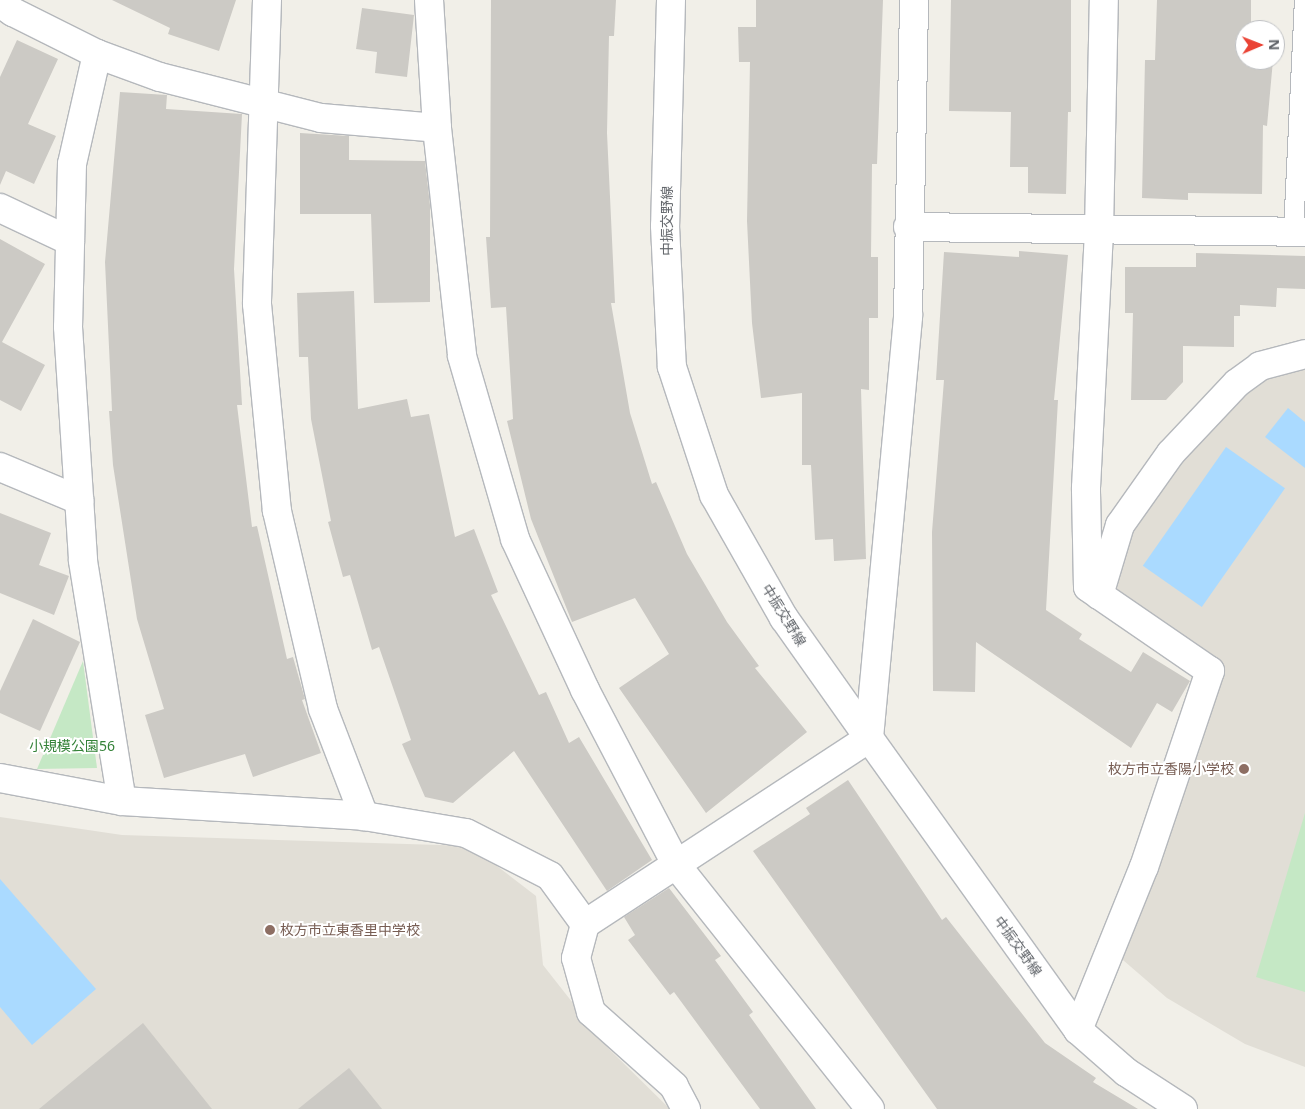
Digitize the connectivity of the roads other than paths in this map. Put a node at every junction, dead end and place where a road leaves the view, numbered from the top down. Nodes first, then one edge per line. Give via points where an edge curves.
1 (267, 0) edge
2 (429, 0) edge
3 (671, 0) edge
4 (914, 0) edge
5 (1104, 0) edge
6 (1304, 0) edge
7 (0, 3) edge
8 (97, 54) junction
9 (263, 103) junction
10 (437, 128) junction
11 (0, 208) edge
12 (908, 227) junction
13 (1099, 231) junction
14 (1299, 232) edge
15 (70, 241) junction
16 (1305, 354) edge
17 (0, 467) edge
18 (79, 500) junction
19 (1099, 595) junction
20 (869, 738) junction
21 (0, 778) edge
22 (122, 802) junction
23 (364, 816) junction
24 (677, 866) junction
25 (585, 924) junction
26 (1078, 1030) junction
27 (686, 1109) edge
28 (870, 1109) edge
29 (1183, 1109) edge

1 - 9 street
2 - 10 street
3 - 20 street, 中振交野線 via 665,226 672,366 714,495 784,618
4 - 12 street
5 - 13 street
6 - 14 lane
7 - 8 street
8 - 9 street via 160,77
8 - 15 street via 72,164
9 - 10 street via 321,118
9 - 23 street via 256,304 276,511 323,709
10 - 24 street via 462,356 515,539 585,690
11 - 15 street
12 - 13 street
12 - 20 street via 908,316
13 - 14 street
13 - 19 street via 1086,488 1088,587
15 - 18 street via 68,327
16 - 19 street via 1260,366 1237,383 1171,453 1120,525
17 - 18 street
18 - 22 street via 83,561
19 - 26 street via 1210,671 1144,867
20 - 24 street
20 - 26 street, 中振交野線
21 - 22 street
22 - 23 street
23 - 25 street via 466,833 550,876
24 - 25 street
24 - 28 street
25 - 27 street via 576,958 591,1012 674,1086
26 - 29 street, 中振交野線 via 1126,1072

